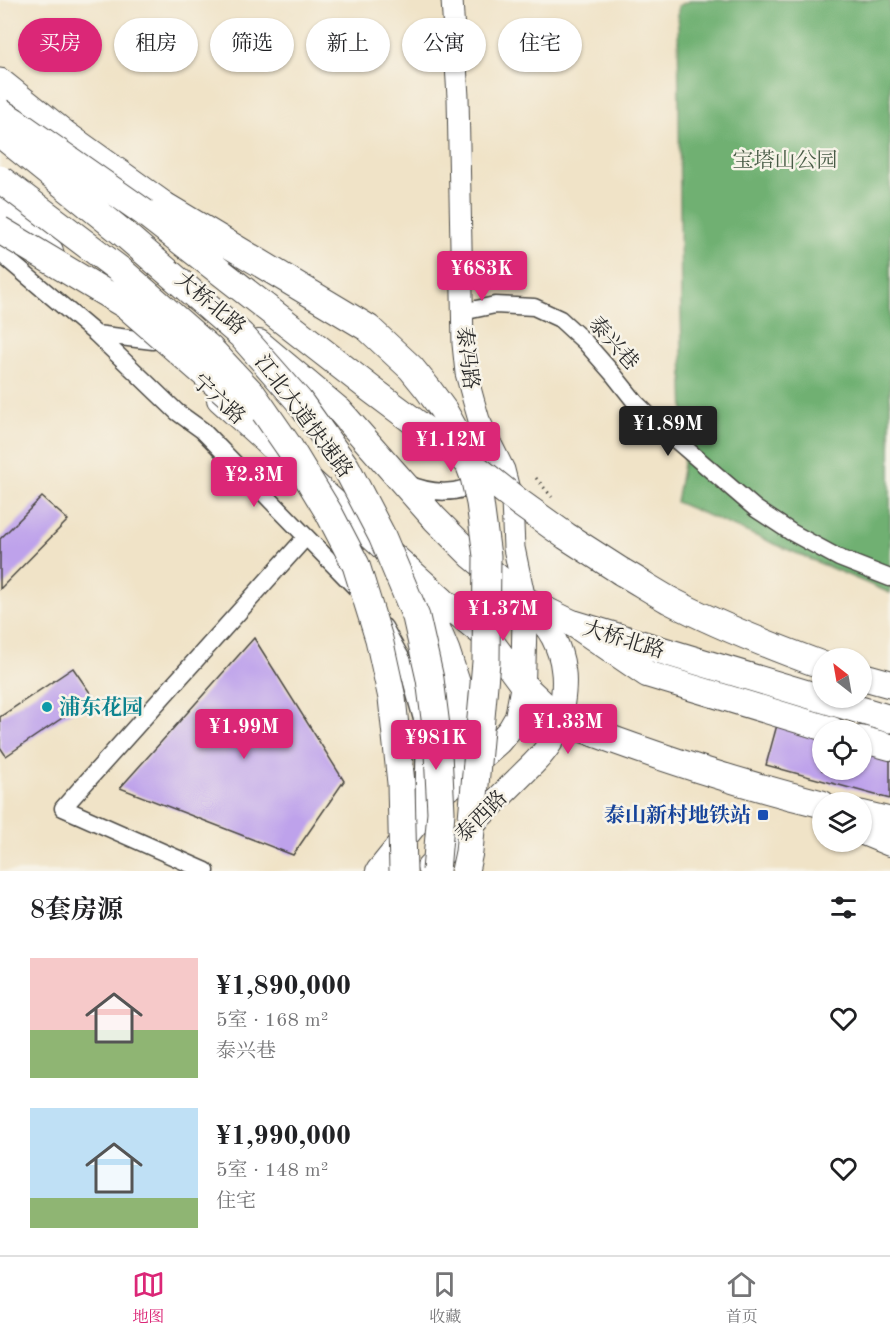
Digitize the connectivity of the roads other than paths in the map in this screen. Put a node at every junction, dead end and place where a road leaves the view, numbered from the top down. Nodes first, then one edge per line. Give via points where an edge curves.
1 (452, 0) edge
2 (0, 82) edge
3 (0, 112) edge
4 (0, 120) edge
5 (0, 134) edge
6 (0, 179) edge
7 (0, 208) edge
8 (0, 230) edge
9 (0, 253) edge
10 (462, 312) junction
11 (96, 334) junction
12 (153, 341) junction
13 (289, 447) junction
14 (492, 447) junction
15 (401, 480) junction
16 (306, 537) junction
17 (397, 560) junction
18 (890, 578) edge
19 (525, 600) junction
20 (574, 624) junction
21 (812, 661) edge
22 (872, 679) edge
23 (890, 684) edge
24 (523, 685) junction
25 (890, 718) edge
26 (560, 720) junction
27 (812, 724) edge
28 (872, 742) edge
29 (890, 747) edge
30 (451, 785) junction
31 (768, 791) junction
32 (812, 802) edge
33 (812, 810) edge
34 (423, 815) junction
35 (872, 817) edge
36 (890, 821) edge
37 (872, 836) edge
38 (890, 843) edge
39 (206, 871) edge
40 (378, 871) edge
41 (403, 871) edge
42 (425, 871) edge
43 (436, 871) edge
44 (465, 871) edge

1 - 10 street, 泰冯路
2 - 44 highway, bridge via 165,206 368,328 411,368 444,411 474,477 487,556 486,662
3 - 21 highway, bridge via 145,213 566,536 669,599
4 - 15 main road, 大桥北路 via 340,411
5 - 43 highway, 江北大道快速路, bridge via 241,335 298,401 346,467 382,536 416,617 428,669 441,812
6 - 13 highway, 江北大道快速路, bridge via 120,270 210,349 253,395
7 - 12 main road, 宁六路
8 - 13 highway, bridge via 127,306
9 - 11 street
10 - 14 street, 泰冯路 via 466,373 479,420
10 - 18 street, 泰兴巷 via 495,305 534,307 560,319 614,374 636,403 756,509 839,558
11 - 12 street
11 - 16 street via 177,412 202,430
12 - 17 main road, 宁六路
13 - 41 highway, 江北大道快速路, bridge via 357,565 379,639 392,698 401,783
14 - 15 street via 490,469 471,487 443,492 418,489
14 - 19 street, 泰冯路 via 504,470 512,501 514,548
15 - 19 main road, 大桥北路 via 472,556
16 - 34 street via 371,604 409,672 425,730
16 - 39 street via 63,808
17 - 24 main road, 宁六路 via 488,638
17 - 30 highway via 434,622 458,688
19 - 20 main road, 大桥北路
19 - 24 main road, 泰西路
19 - 26 main road, 泰西路 via 558,648 564,669
20 - 25 highway, 大桥北路
20 - 27 main road via 647,674
22 - 23 highway
24 - 26 main road, 宁六路
24 - 30 main road, 泰西路 via 518,717 510,729
26 - 31 highway via 635,749
26 - 42 main road, 泰西路 via 546,750
28 - 29 main road
30 - 34 main road, 泰西路
31 - 32 highway
31 - 33 main road
34 - 40 main road, 泰西路
35 - 36 highway
37 - 38 main road

